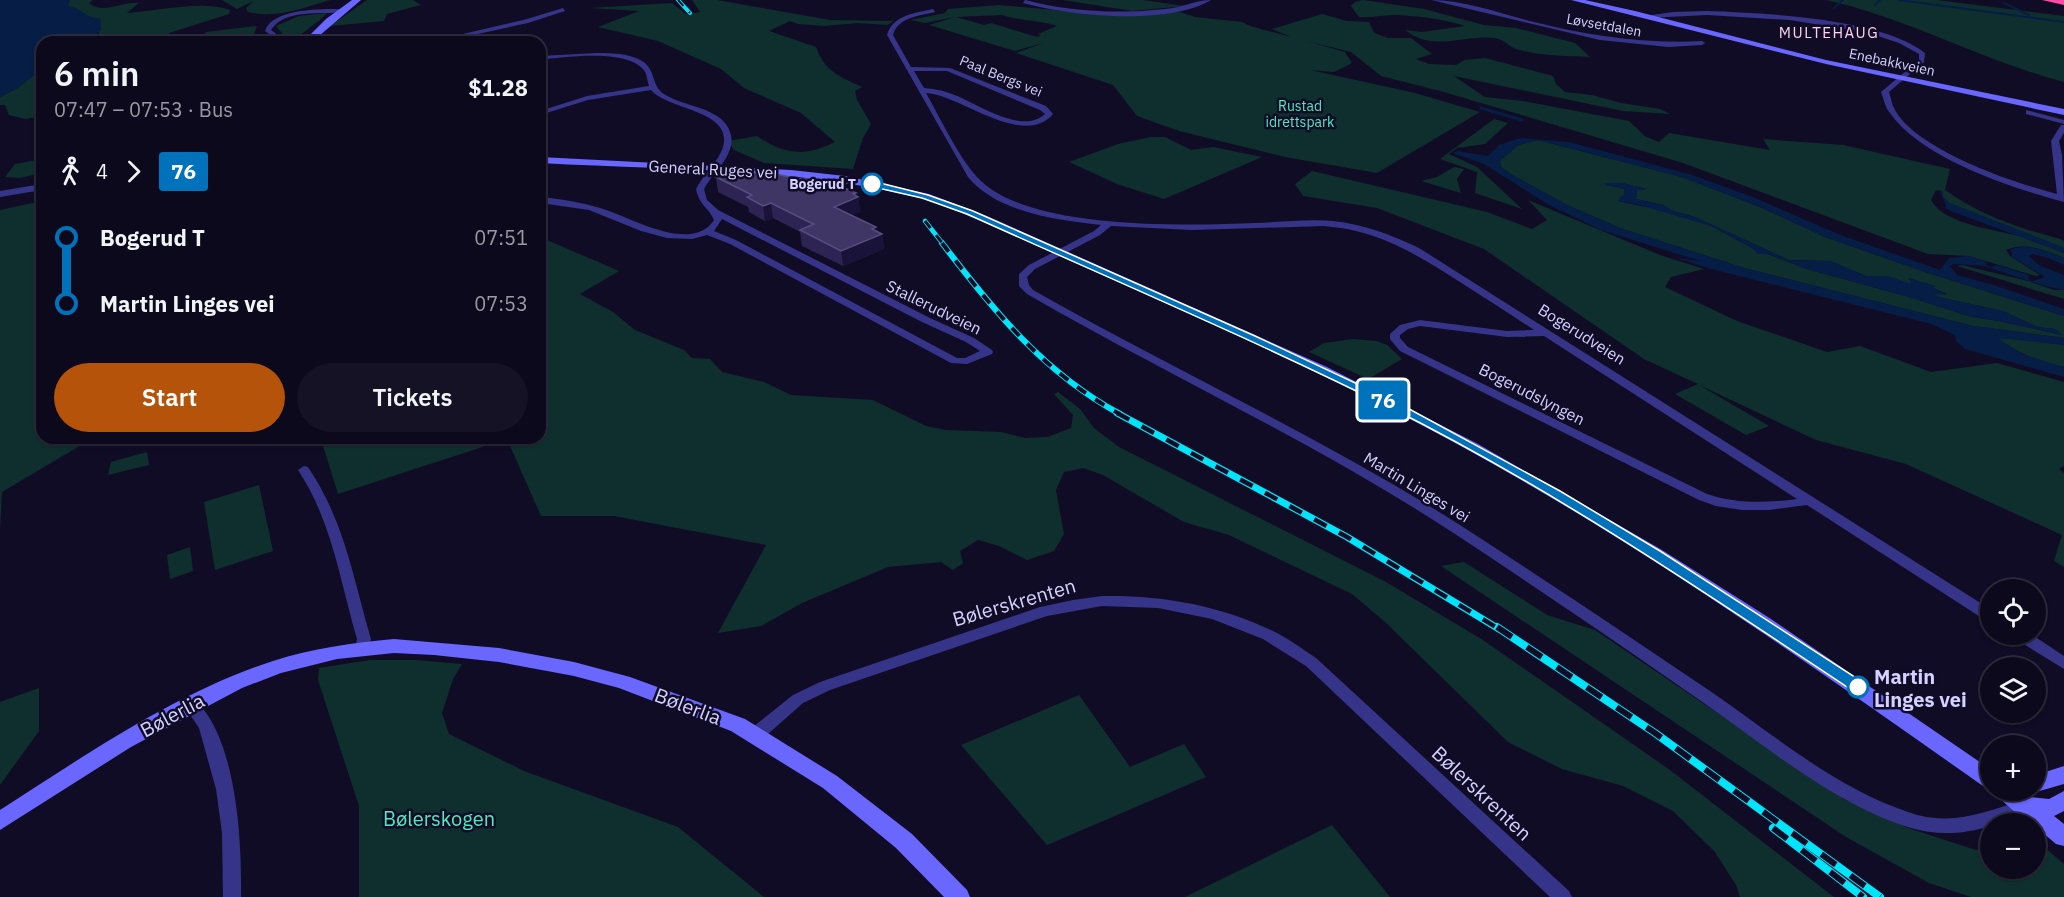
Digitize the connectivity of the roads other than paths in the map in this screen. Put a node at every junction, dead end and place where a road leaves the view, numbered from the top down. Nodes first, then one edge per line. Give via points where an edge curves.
1 (1208, 0) edge
2 (1434, 0) edge
3 (1575, 0) edge
4 (2046, 0) edge
5 (357, 1) edge
6 (1025, 2) dead end
7 (2064, 2) edge
8 (563, 10) dead end
9 (342, 11) junction
10 (933, 11) dead end
11 (1648, 16) junction
12 (275, 36) edge
13 (314, 36) edge
14 (459, 36) edge
15 (1702, 43) dead end
16 (546, 58) edge
17 (909, 69) junction
18 (1902, 78) junction
19 (651, 88) junction
20 (921, 90) junction
21 (546, 111) edge
22 (2029, 112) dead end
23 (2064, 112) edge
24 (2064, 124) edge
25 (546, 160) edge
26 (713, 169) junction
27 (36, 188) edge
28 (0, 194) edge
29 (2064, 199) edge
30 (546, 201) edge
31 (715, 212) junction
32 (1109, 223) junction
33 (707, 232) junction
34 (1061, 253) junction
35 (1546, 333) junction
36 (304, 470) dead end
37 (1810, 501) junction
38 (1980, 610) edge
39 (2036, 645) edge
40 (362, 649) junction
41 (2064, 663) edge
42 (191, 704) junction
43 (754, 736) junction
44 (1980, 773) edge
45 (2064, 776) edge
46 (2046, 779) edge
47 (2064, 800) edge
48 (2019, 801) edge
49 (2027, 801) edge
50 (2032, 801) edge
51 (0, 821) edge
52 (2064, 837) edge
53 (232, 897) edge
54 (959, 897) edge
55 (1563, 897) edge

1 - 6 street via 1181,9 1133,13
2 - 15 street, Løvsetdalen via 1593,37 1649,45
3 - 11 main road, Enebakkveien
4 - 7 highway
5 - 9 main road
8 - 14 street
9 - 12 street via 302,13 275,22 268,31
9 - 13 main road
10 - 17 street via 899,21 889,32
11 - 18 main road, Enebakkveien
11 - 18 street via 1742,13 1878,34 1903,41 1922,53 1922,62
16 - 19 street via 588,54 625,58 648,70
17 - 20 street
17 - 20 street, Paal Bergs vei via 948,69 1044,108 1049,114 1042,121 1015,123 997,119 941,93
18 - 23 main road, Enebakkveien
18 - 29 street via 1885,92 1886,101 1907,129 1980,171
19 - 21 street via 587,98
19 - 26 street via 724,127 728,143
20 - 32 street via 963,164 986,190 1034,210
22 - 24 street
24 - 29 street via 2055,141
25 - 26 main road, General Ruges vei
26 - 31 street via 699,193
26 - 34 main road, General Ruges vei via 825,177 899,190 956,207
27 - 28 street
30 - 33 street via 598,210 662,236 685,237
31 - 33 street via 718,220
31 - 33 street, Stallerudveien via 988,352 967,361 955,361 733,242
32 - 34 street
32 - 35 street, Bogerudveien via 1218,227 1319,223 1376,232 1416,250
34 - 44 main road, General Ruges vei via 1378,398 1556,494 1765,624
34 - 48 street, Martin Linges vei via 1026,271 1022,276 1024,286 1113,340 1416,504 1841,788 1905,819 1937,826 1987,822
35 - 37 street, Bogerudveien
35 - 37 street, Bogerudslyngen via 1507,334 1420,323 1404,327 1395,339 1418,357 1703,497 1743,507
36 - 40 street via 318,487 332,521 364,639
37 - 38 street, Bogerudveien
39 - 41 street
40 - 42 main road, Bølerlia via 278,667
40 - 43 main road, Bølerlia via 445,649 574,669 695,708 738,725
42 - 51 main road, Bølerlia via 124,741
42 - 53 street via 207,727 224,785
43 - 54 main road, Bølerlia via 830,782 904,842
43 - 55 street, Bølerskrenten via 798,699 825,686 1045,610 1104,600 1173,603 1227,618 1270,636 1311,662
45 - 46 main road
47 - 50 main road via 2052,808
49 - 52 main road

